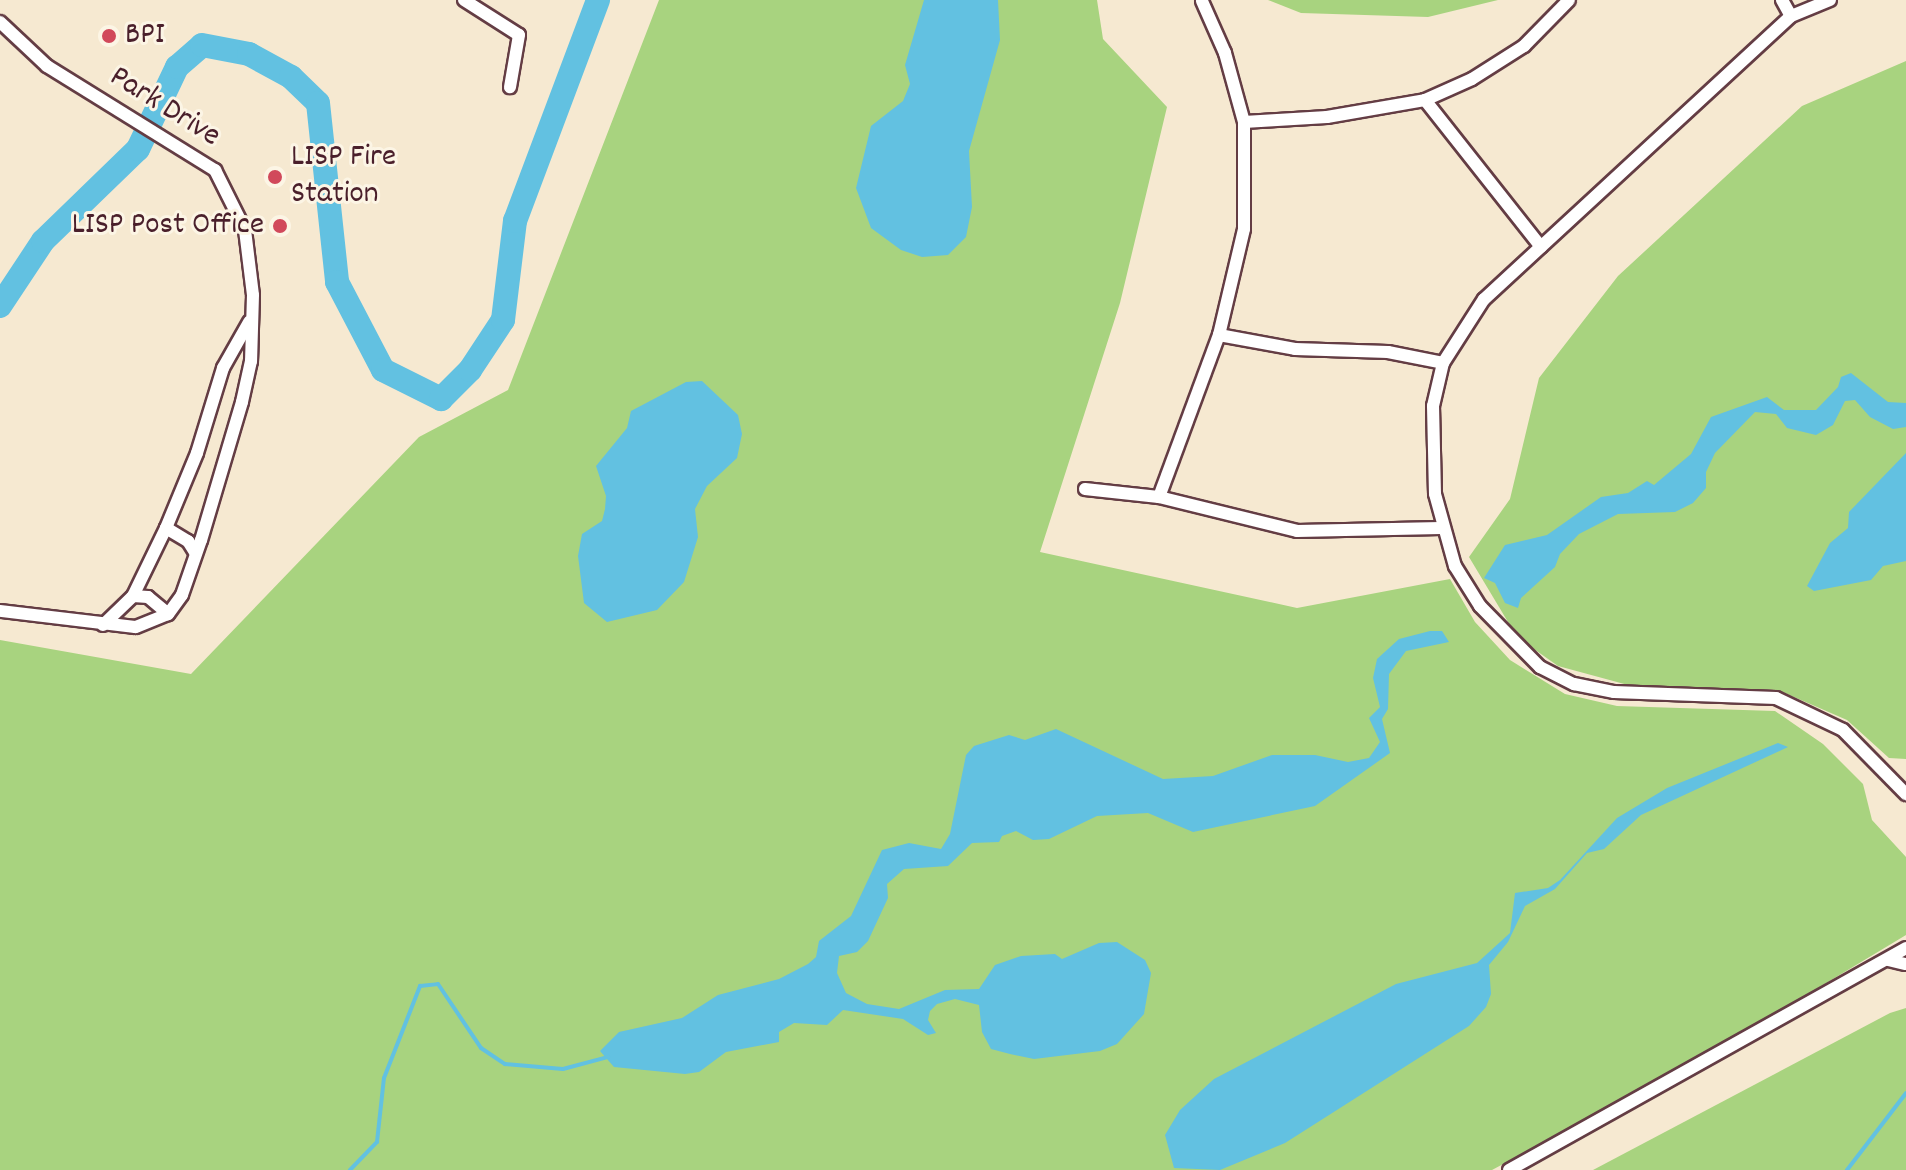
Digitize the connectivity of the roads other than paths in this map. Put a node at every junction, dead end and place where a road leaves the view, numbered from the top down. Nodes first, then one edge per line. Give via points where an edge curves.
1 (464, 0) edge
2 (1569, 0) edge
3 (1782, 0) edge
4 (1830, 0) edge
5 (1202, 1) edge
6 (1791, 16) junction
7 (0, 22) edge
8 (510, 87) dead end
9 (1425, 100) junction
10 (1244, 122) junction
11 (1541, 247) junction
12 (250, 319) junction
13 (1219, 335) junction
14 (1443, 363) junction
15 (1085, 489) dead end
16 (1159, 497) junction
17 (166, 528) junction
18 (1441, 528) junction
19 (195, 552) junction
20 (133, 596) junction
21 (0, 611) edge
22 (168, 614) junction
23 (103, 625) junction
24 (1906, 794) edge
25 (1906, 948) edge
26 (1888, 960) junction
27 (1906, 964) edge
28 (1509, 1170) edge

1 - 8 street via 519,35
2 - 9 street via 1524,46 1472,79
3 - 6 street
4 - 6 street
5 - 10 street via 1225,53
6 - 11 street
7 - 12 street, Park Drive via 47,66 215,170 242,220 252,269
9 - 10 street via 1327,117
9 - 11 street
10 - 13 street via 1244,229
11 - 14 street via 1484,299
12 - 17 street, Park Drive via 223,368 197,453
12 - 19 street, Park Drive via 251,361 242,402
13 - 14 street via 1295,349 1388,352
13 - 16 street
14 - 18 street via 1433,406 1432,451
15 - 16 street
16 - 18 street via 1297,531
17 - 19 street via 188,541
17 - 20 street, Park Drive
18 - 24 street via 1455,566 1480,606 1540,667 1574,684 1614,692 1776,698 1843,730
19 - 22 street, Park Drive via 182,595
20 - 22 street via 148,597
20 - 23 street, Park Drive
21 - 23 street
22 - 23 street via 135,627
25 - 26 street
26 - 27 street
26 - 28 street

